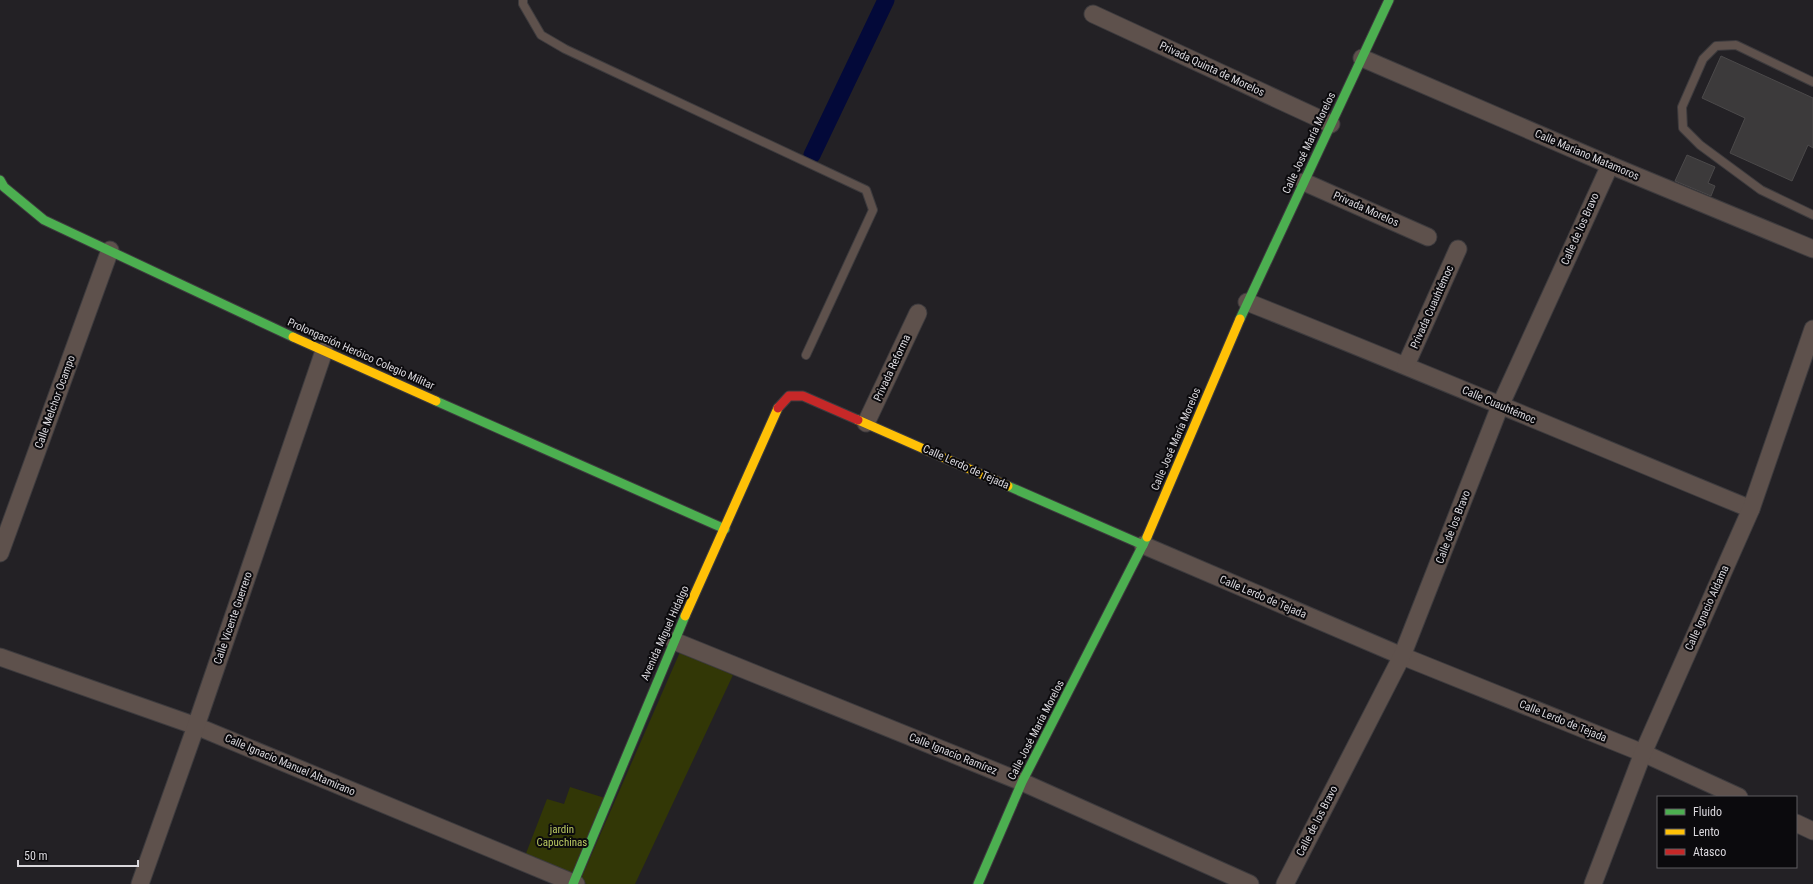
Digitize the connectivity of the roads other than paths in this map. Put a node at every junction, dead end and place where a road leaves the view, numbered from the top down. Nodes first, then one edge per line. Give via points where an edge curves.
1 (523, 0) edge
2 (1389, 0) edge
3 (1093, 14) dead end
4 (1362, 58) junction
5 (1813, 82) edge
6 (1331, 124) junction
7 (1610, 165) junction
8 (0, 180) edge
9 (1304, 182) junction
10 (1813, 215) edge
11 (1428, 237) dead end
12 (1458, 249) dead end
13 (1813, 249) edge
14 (110, 250) junction
15 (1247, 302) junction
16 (918, 313) dead end
17 (1813, 329) edge
18 (324, 351) junction
19 (806, 355) dead end
20 (1406, 365) junction
21 (789, 396) joint
22 (1500, 406) junction
23 (866, 423) junction
24 (1751, 509) junction
25 (725, 529) junction
26 (1143, 545) junction
27 (0, 553) edge
28 (674, 641) junction
29 (1402, 656) junction
30 (0, 657) edge
31 (196, 726) junction
32 (1643, 753) junction
33 (1022, 782) junction
34 (1737, 796) edge
35 (1797, 823) edge
36 (1813, 831) edge
37 (140, 884) edge
38 (574, 884) edge
39 (978, 884) edge
40 (1250, 884) edge
41 (1285, 884) edge
42 (1593, 884) edge

1 - 19 lane via 541,34 565,49 866,190 873,210
2 - 4 street, Calle José María Morelos
3 - 6 street, Privada Quinta de Morelos
4 - 6 street, Calle José María Morelos
4 - 7 street, Calle Mariano Matamoros
5 - 10 lane via 1736,45 1716,46 1702,59 1682,107 1683,128 1700,145 1761,190
6 - 9 street, Calle José María Morelos
7 - 13 street, Calle Mariano Matamoros
7 - 22 street, Calle de los Bravo
8 - 14 street, Prolongación Heróico Colegio Militar via 4,187 44,220
9 - 11 street, Privada Morelos
9 - 15 street, Calle José María Morelos
12 - 20 street, Privada Cuauhtémoc
14 - 18 street, Prolongación Heróico Colegio Militar
14 - 27 street, Calle Melchor Ocampo
15 - 20 street, Calle Cuauhtémoc
15 - 26 street, Calle José María Morelos
16 - 23 street, Privada Reforma
17 - 24 street, Calle Ignacio Aldama
18 - 25 street, Prolongación Heróico Colegio Militar
18 - 31 street, Calle Vicente Guerrero
20 - 22 street, Calle Cuauhtémoc
21 - 23 street, Calle Lerdo de Tejada via 803,396
21 - 25 street, Avenida Miguel Hidalgo via 778,408
22 - 24 street, Calle Cuauhtémoc
22 - 29 street, Calle de los Bravo
23 - 26 street, Calle Lerdo de Tejada
24 - 32 street, Calle Ignacio Aldama
25 - 28 street, Avenida Miguel Hidalgo
26 - 29 street, Calle Lerdo de Tejada
26 - 33 street, Calle José María Morelos
28 - 33 street, Calle Ignacio Ramírez
28 - 38 street, Avenida Miguel Hidalgo
29 - 32 street, Calle Lerdo de Tejada
29 - 41 street, Calle de los Bravo
30 - 31 street, Calle Ignacio Manuel Altamirano
31 - 37 street, Calle Vicente Guerrero
31 - 38 street, Calle Ignacio Manuel Altamirano
32 - 34 street, Calle Lerdo de Tejada
32 - 42 street, Calle Ignacio Aldama
33 - 39 street, Calle José María Morelos
33 - 40 street, Calle Ignacio Ramírez
35 - 36 street

